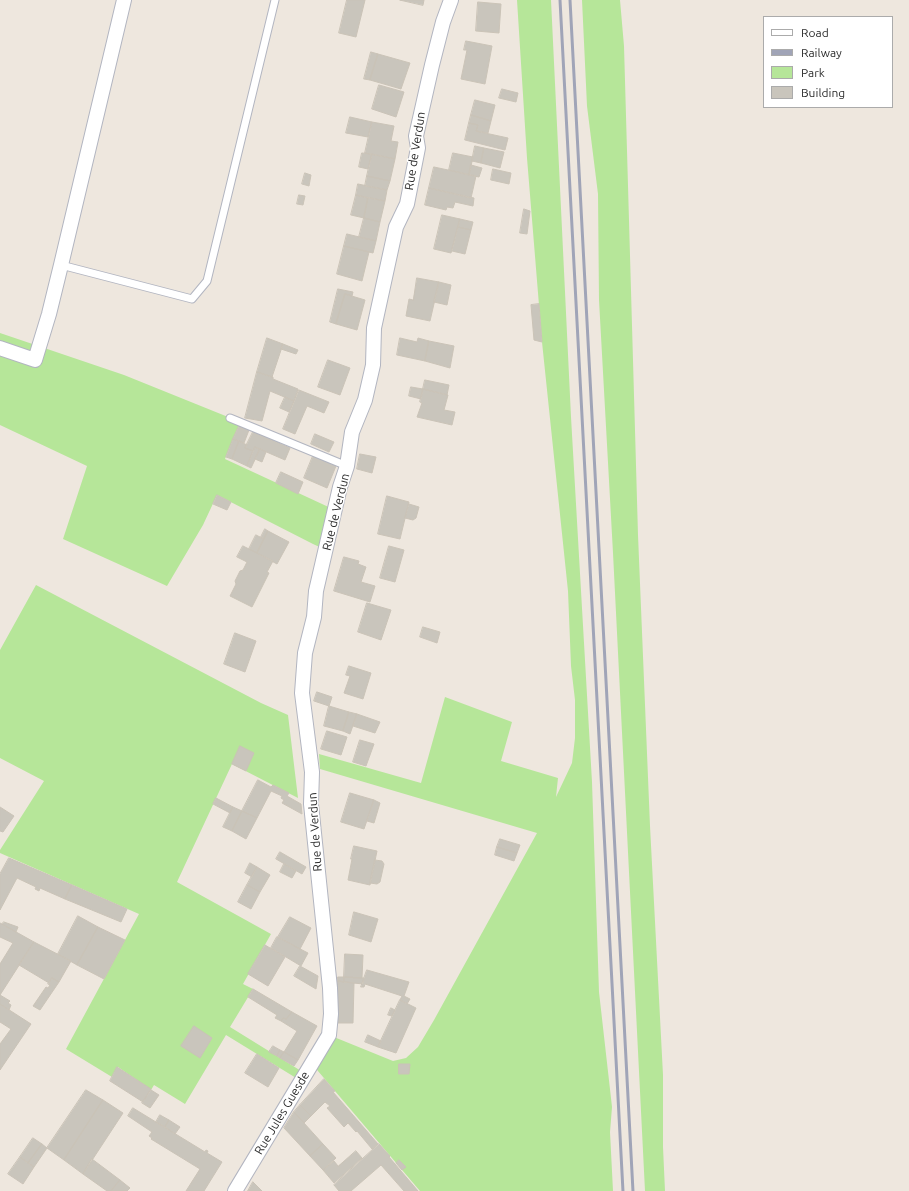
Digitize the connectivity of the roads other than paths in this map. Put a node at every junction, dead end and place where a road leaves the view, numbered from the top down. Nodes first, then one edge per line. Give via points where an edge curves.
1 (124, 0) edge
2 (274, 0) edge
3 (451, 0) edge
4 (61, 265) junction
5 (0, 348) edge
6 (230, 418) dead end
7 (348, 466) junction
8 (329, 1034) joint
9 (235, 1191) edge

1 - 4 street
2 - 4 lane via 208,281 192,299
3 - 7 street, Rue de Verdun via 432,64 416,136 418,148 407,204 396,227 374,328 373,365 365,400 352,432
4 - 5 street via 35,360
6 - 7 lane
7 - 8 street, Rue de Verdun via 340,487 316,591 314,617 305,653 302,693 312,772 312,804 330,988
8 - 9 street, Rue Jules Guesde

